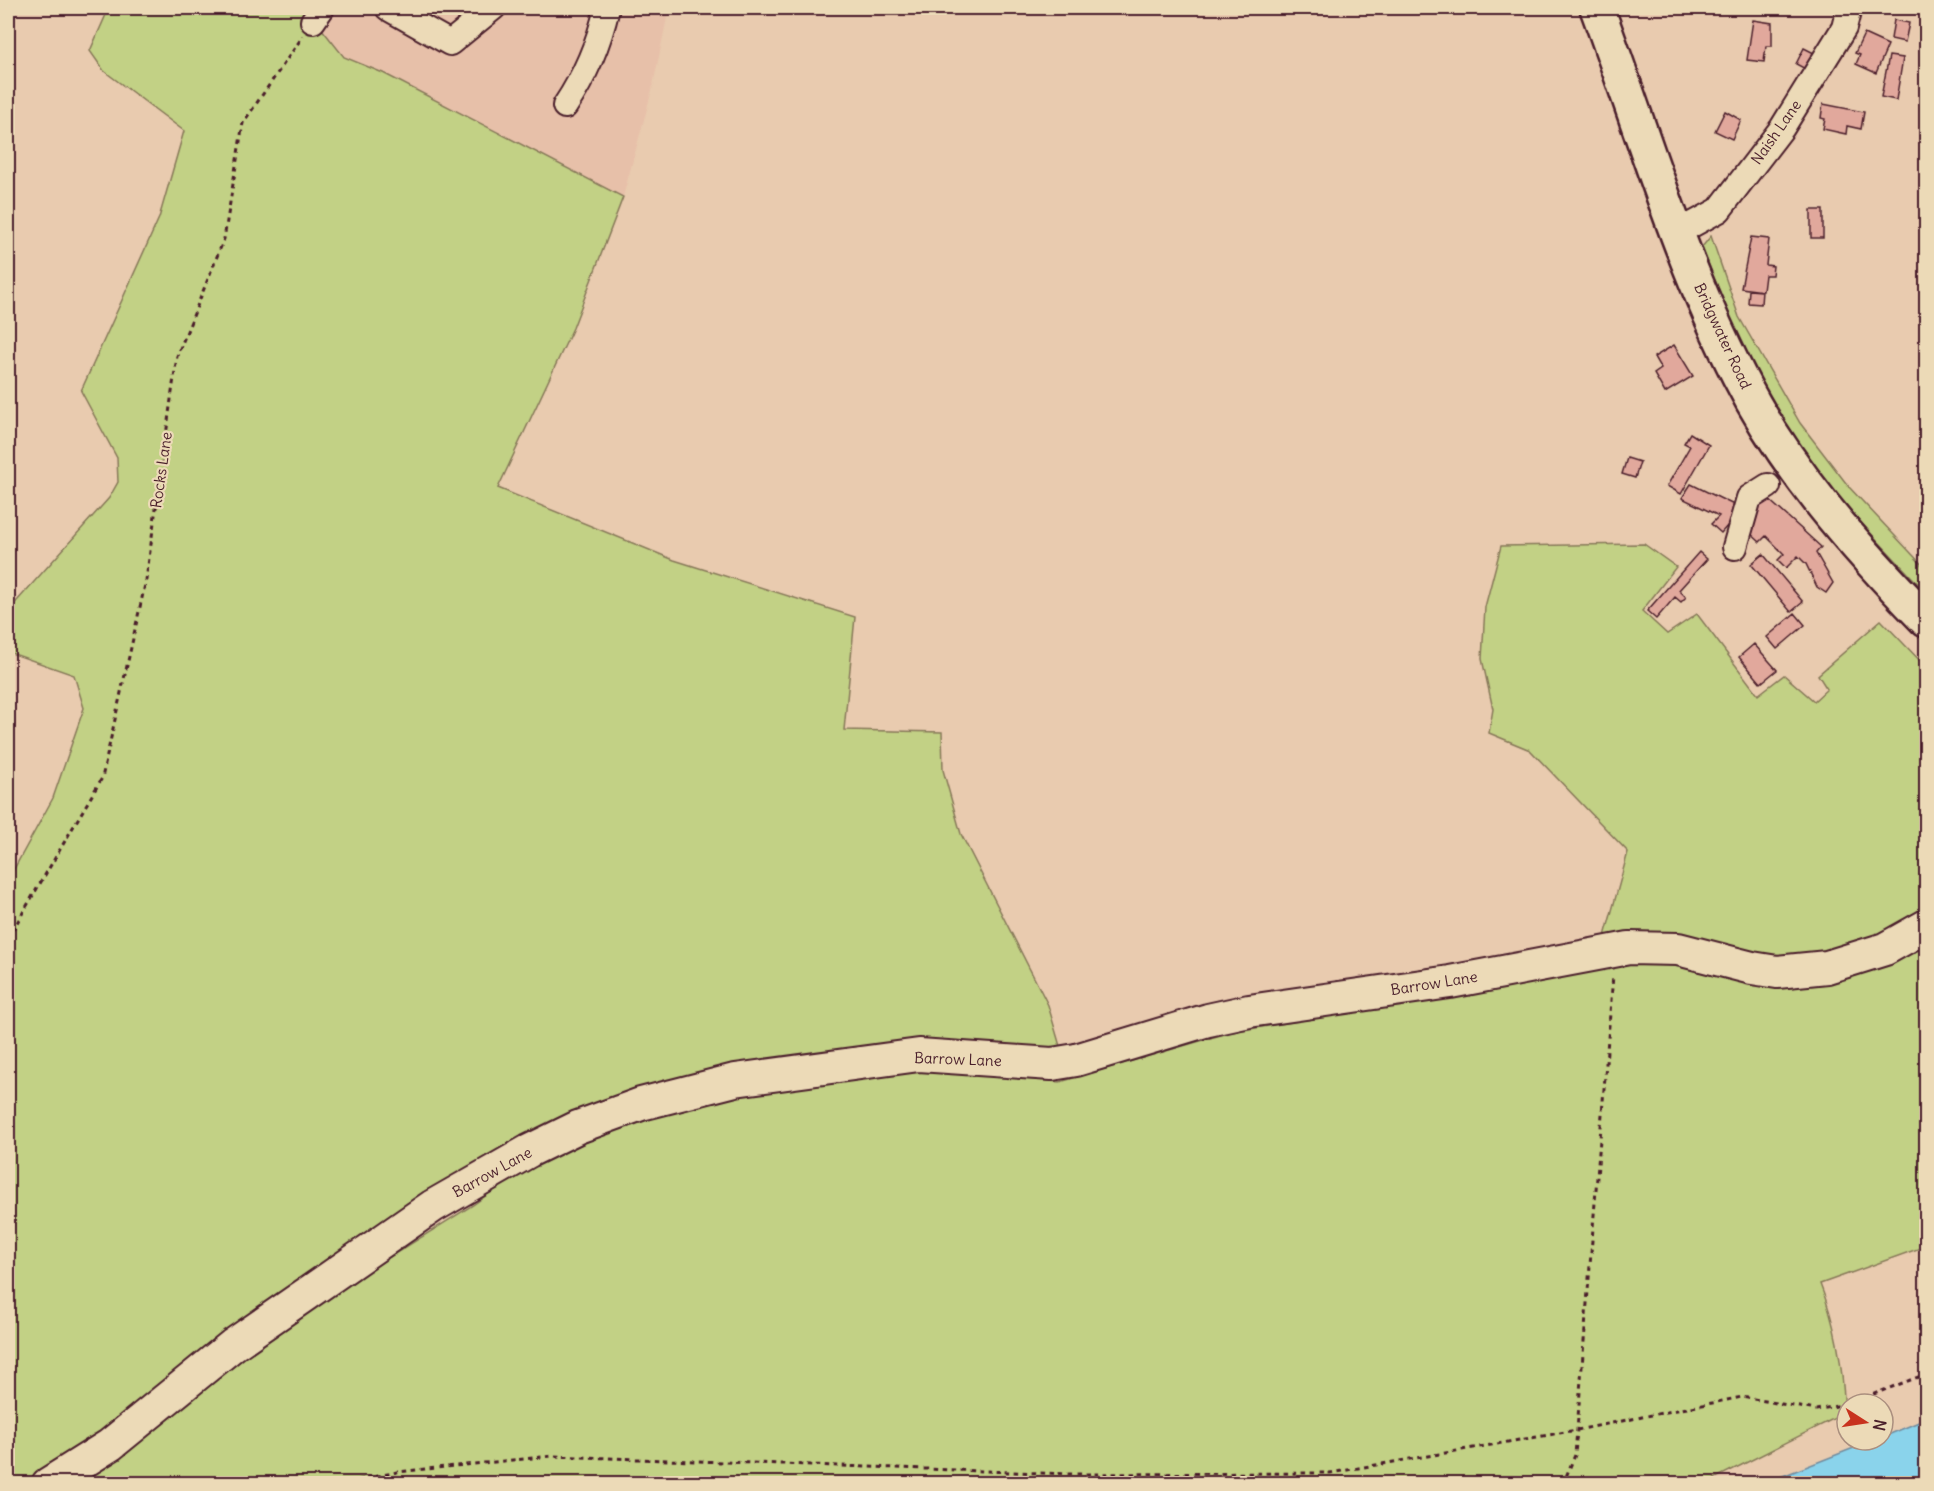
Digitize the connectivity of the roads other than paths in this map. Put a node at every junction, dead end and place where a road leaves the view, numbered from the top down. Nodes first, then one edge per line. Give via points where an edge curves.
1 (388, 8) edge
2 (471, 8) edge
3 (493, 8) edge
4 (607, 8) edge
5 (1597, 8) edge
6 (1848, 8) edge
7 (450, 43) junction
8 (565, 106) dead end
9 (1677, 233) junction
10 (1768, 486) dead end
11 (1735, 547) dead end
12 (1926, 620) edge
13 (1926, 926) edge
14 (48, 1484) edge

1 - 7 street
2 - 7 street
3 - 7 street
4 - 8 street via 602,31 581,81
5 - 9 highway, Bridgwater Road
6 - 9 street, Naish Lane via 1844,28 1782,128 1719,210
9 - 12 highway, Bridgwater Road via 1734,366 1763,418 1836,521
10 - 11 street via 1749,498
13 - 14 main road, Barrow Lane via 1885,949 1827,967 1795,971 1752,968 1678,949 1616,950 1450,982 1249,1011 1052,1064 919,1056 735,1080 640,1104 529,1151 433,1206 233,1345 110,1446

